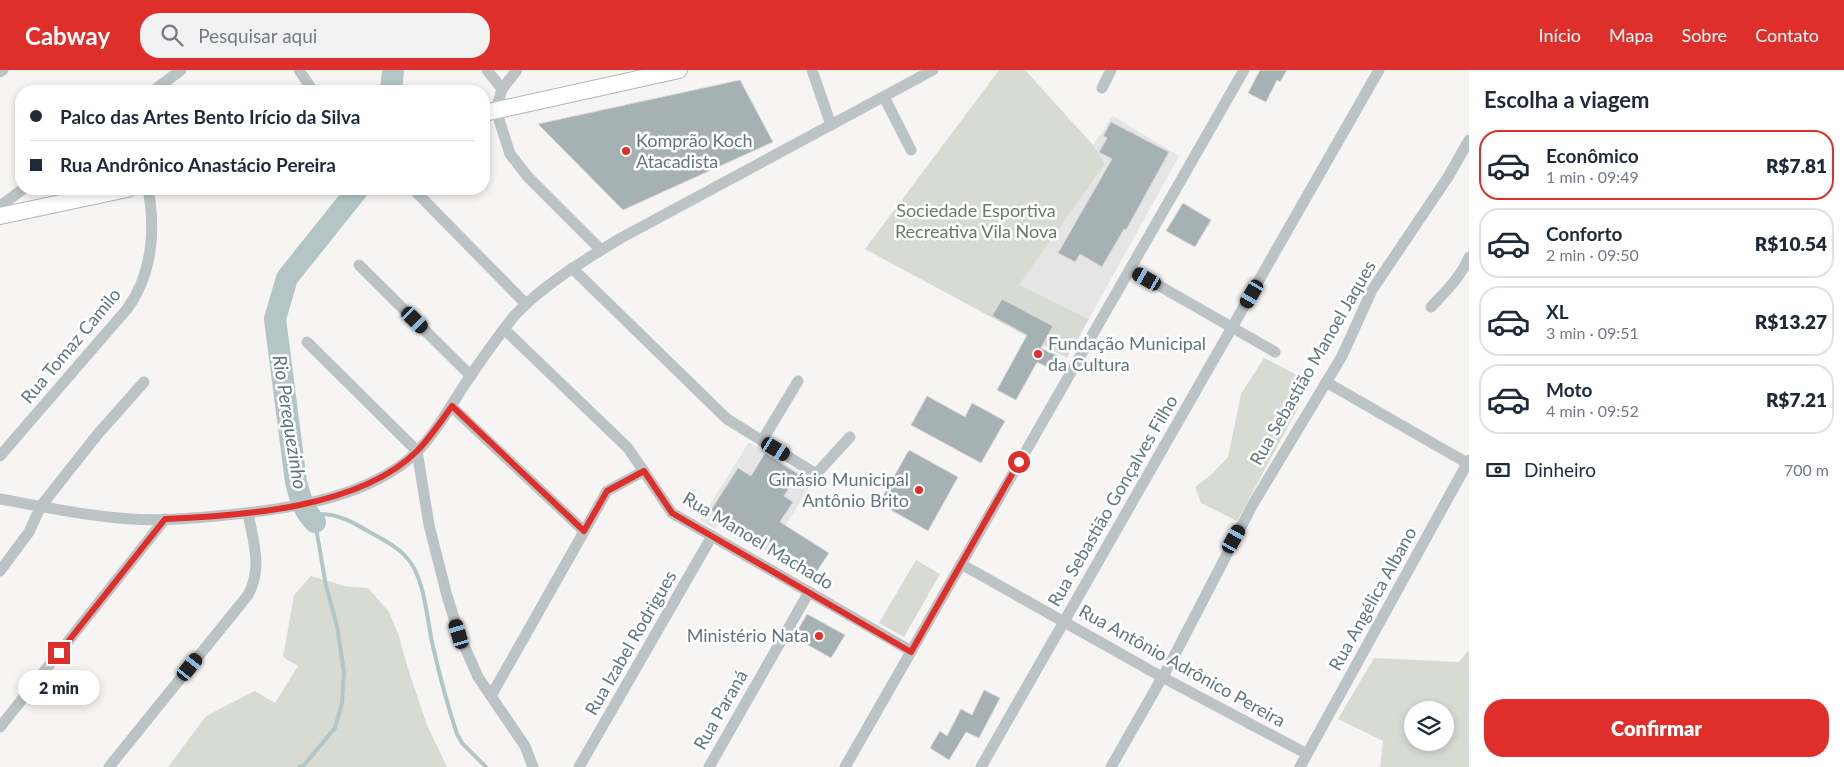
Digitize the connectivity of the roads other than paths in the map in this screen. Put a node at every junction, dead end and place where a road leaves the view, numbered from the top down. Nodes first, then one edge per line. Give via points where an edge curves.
1 (181, 70) edge
2 (299, 70) edge
3 (487, 70) edge
4 (517, 70) edge
5 (679, 70) edge
6 (812, 70) edge
7 (933, 70) edge
8 (1111, 70) edge
9 (1244, 70) edge
10 (1379, 70) edge
11 (161, 85) edge
12 (309, 85) edge
13 (1102, 88) dead end
14 (502, 89) junction
15 (884, 97) junction
16 (490, 111) edge
17 (831, 125) junction
18 (1469, 140) edge
19 (911, 150) dead end
20 (15, 195) edge
21 (99, 195) edge
22 (149, 195) edge
23 (419, 195) edge
24 (0, 206) edge
25 (0, 216) edge
26 (601, 250) junction
27 (1469, 257) edge
28 (359, 265) dead end
29 (572, 268) junction
30 (1130, 269) junction
31 (526, 304) junction
32 (1431, 307) dead end
33 (1232, 328) junction
34 (504, 329) junction
35 (306, 342) dead end
36 (1275, 352) dead end
37 (471, 376) junction
38 (798, 381) dead end
39 (144, 382) dead end
40 (1326, 382) junction
41 (452, 406) junction
42 (850, 437) dead end
43 (762, 441) junction
44 (417, 451) junction
45 (0, 456) edge
46 (1468, 461) edge
47 (644, 471) junction
48 (0, 499) edge
49 (41, 506) junction
50 (248, 513) junction
51 (165, 519) junction
52 (584, 531) junction
53 (712, 536) junction
54 (961, 564) junction
55 (0, 571) edge
56 (809, 592) junction
57 (1064, 621) junction
58 (911, 652) junction
59 (1162, 678) junction
60 (491, 696) junction
61 (0, 727) edge
62 (1307, 754) junction
63 (109, 767) edge
64 (533, 767) edge
65 (579, 767) edge
66 (709, 767) edge
67 (845, 767) edge
68 (981, 767) edge
69 (1111, 767) edge
70 (1300, 767) edge

1 - 11 street
2 - 12 street
3 - 14 street
4 - 14 street
5 - 16 main road
6 - 17 street
7 - 15 street
8 - 13 street
9 - 30 street
10 - 33 street, Rua Sebastião Gonçalves Filho
14 - 16 street
15 - 17 street
15 - 19 street
16 - 26 street via 518,166
17 - 26 street
18 - 40 street, Rua Sebastião Manoel Jaques via 1372,290
20 - 24 street
21 - 25 main road
22 - 45 street, Rua Tomaz Camilo via 151,244 137,296
23 - 31 street
26 - 29 street
27 - 32 street via 1454,282
28 - 37 street
29 - 31 street
29 - 43 street via 720,412
30 - 33 street
30 - 54 street
31 - 34 street
33 - 36 street
33 - 57 street, Rua Sebastião Gonçalves Filho
34 - 37 street
34 - 47 street, Rua Manoel Machado via 628,448
35 - 44 street
37 - 41 street
38 - 43 street
39 - 49 street
40 - 46 street
40 - 59 street, Rua Sebastião Manoel Jaques via 1253,504
41 - 44 street
41 - 52 street
42 - 43 street via 816,474
44 - 50 street via 373,481 313,502
44 - 60 street via 429,525 447,596 468,658
46 - 62 street, Rua Angélica Albano
47 - 52 street via 607,491
47 - 53 street, Rua Manoel Machado via 672,513
48 - 49 street
49 - 51 street via 109,517
49 - 55 street via 29,532
50 - 51 street
50 - 63 street via 256,559 254,585
51 - 61 street
52 - 60 street
53 - 56 street, Rua Manoel Machado
53 - 65 street, Rua Izabel Rodrigues
54 - 57 street, Rua Antônio Adrônico Pereira
54 - 58 street
56 - 58 street, Rua Manoel Machado
56 - 66 street, Rua Paraná
57 - 59 street, Rua Antônio Adrônico Pereira
57 - 68 street, Rua Sebastião Gonçalves Filho
58 - 67 street
59 - 62 street, Rua Antônio Adrônico Pereira
59 - 69 street, Rua Sebastião Manoel Jaques
60 - 64 street via 525,746
62 - 70 street, Rua Angélica Albano

